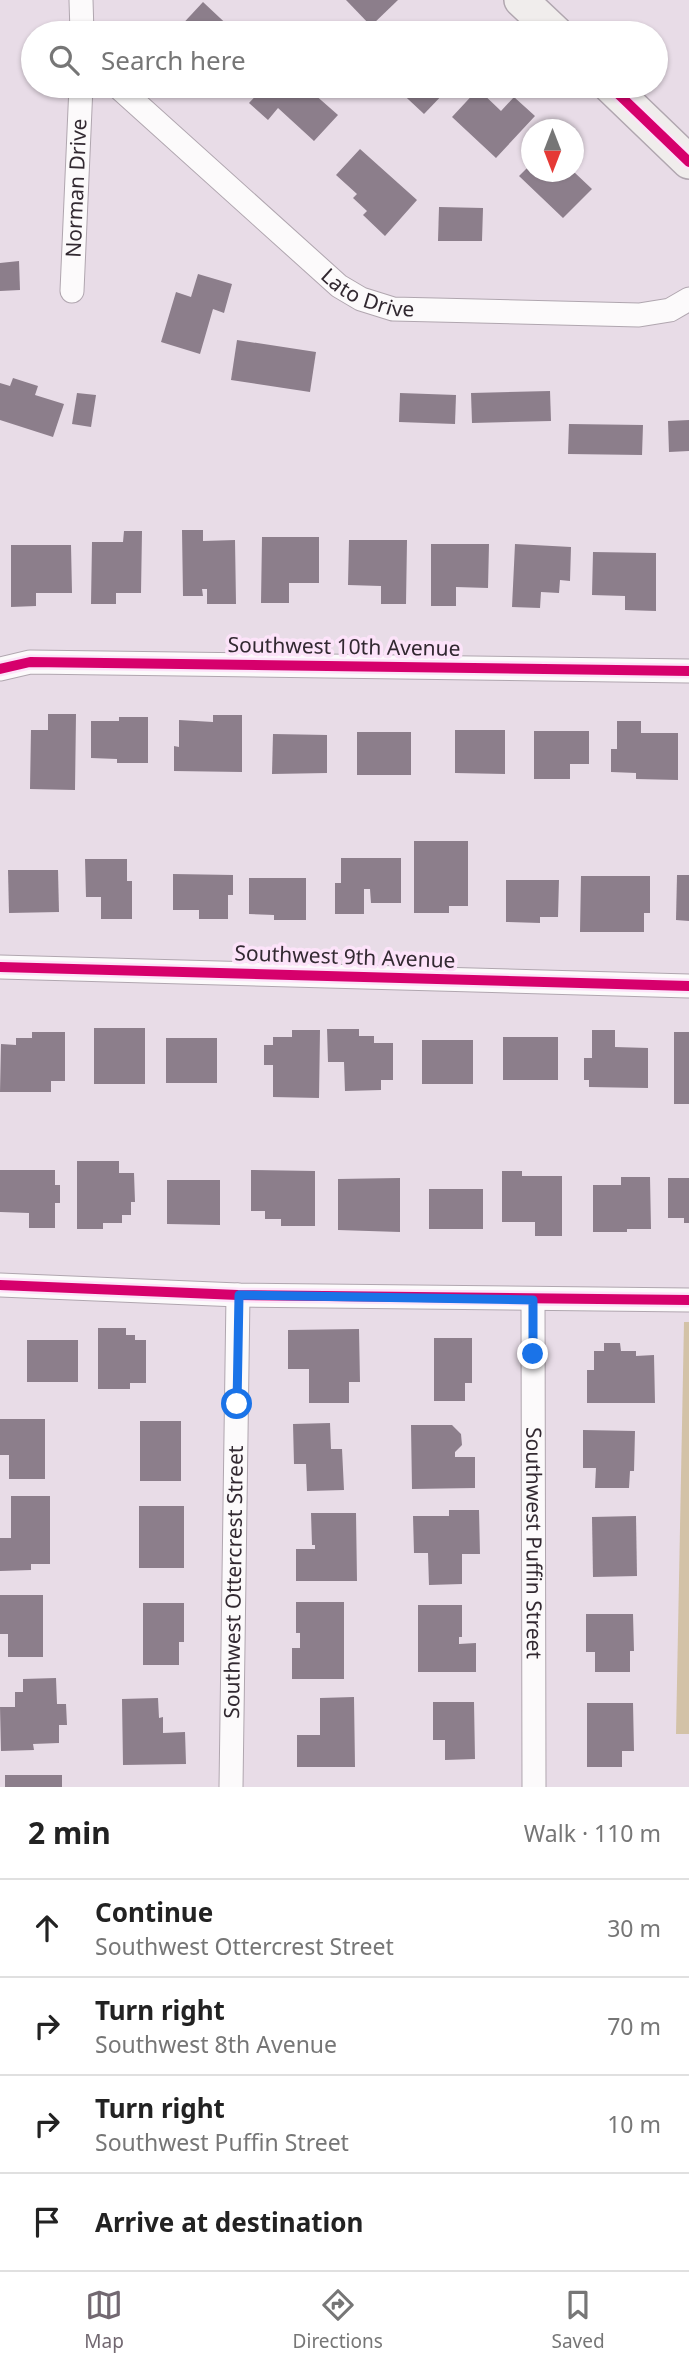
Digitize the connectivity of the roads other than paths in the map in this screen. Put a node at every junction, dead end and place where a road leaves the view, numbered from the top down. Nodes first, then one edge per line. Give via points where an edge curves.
1 (81, 0) edge
2 (521, 0) edge
3 (82, 21) edge
4 (543, 21) edge
5 (80, 98) edge
6 (130, 98) edge
7 (622, 98) edge
8 (689, 162) edge
9 (72, 291) dead end
10 (689, 299) edge
11 (0, 669) edge
12 (689, 671) edge
13 (0, 967) edge
14 (689, 986) edge
15 (0, 1284) edge
16 (239, 1295) junction
17 (533, 1300) junction
18 (689, 1300) edge
19 (231, 1787) edge
20 (534, 1787) edge

1 - 3 street
2 - 4 street
5 - 9 street, Norman Drive
6 - 10 street, Lato Drive via 338,286 361,299 393,309 639,315 670,310
7 - 8 street
11 - 12 street, Southwest 10th Avenue via 30,662
13 - 14 street, Southwest 9th Avenue
15 - 16 street
16 - 17 street
16 - 19 street, Southwest Ottercrest Street
17 - 18 street
17 - 20 street, Southwest Puffin Street

